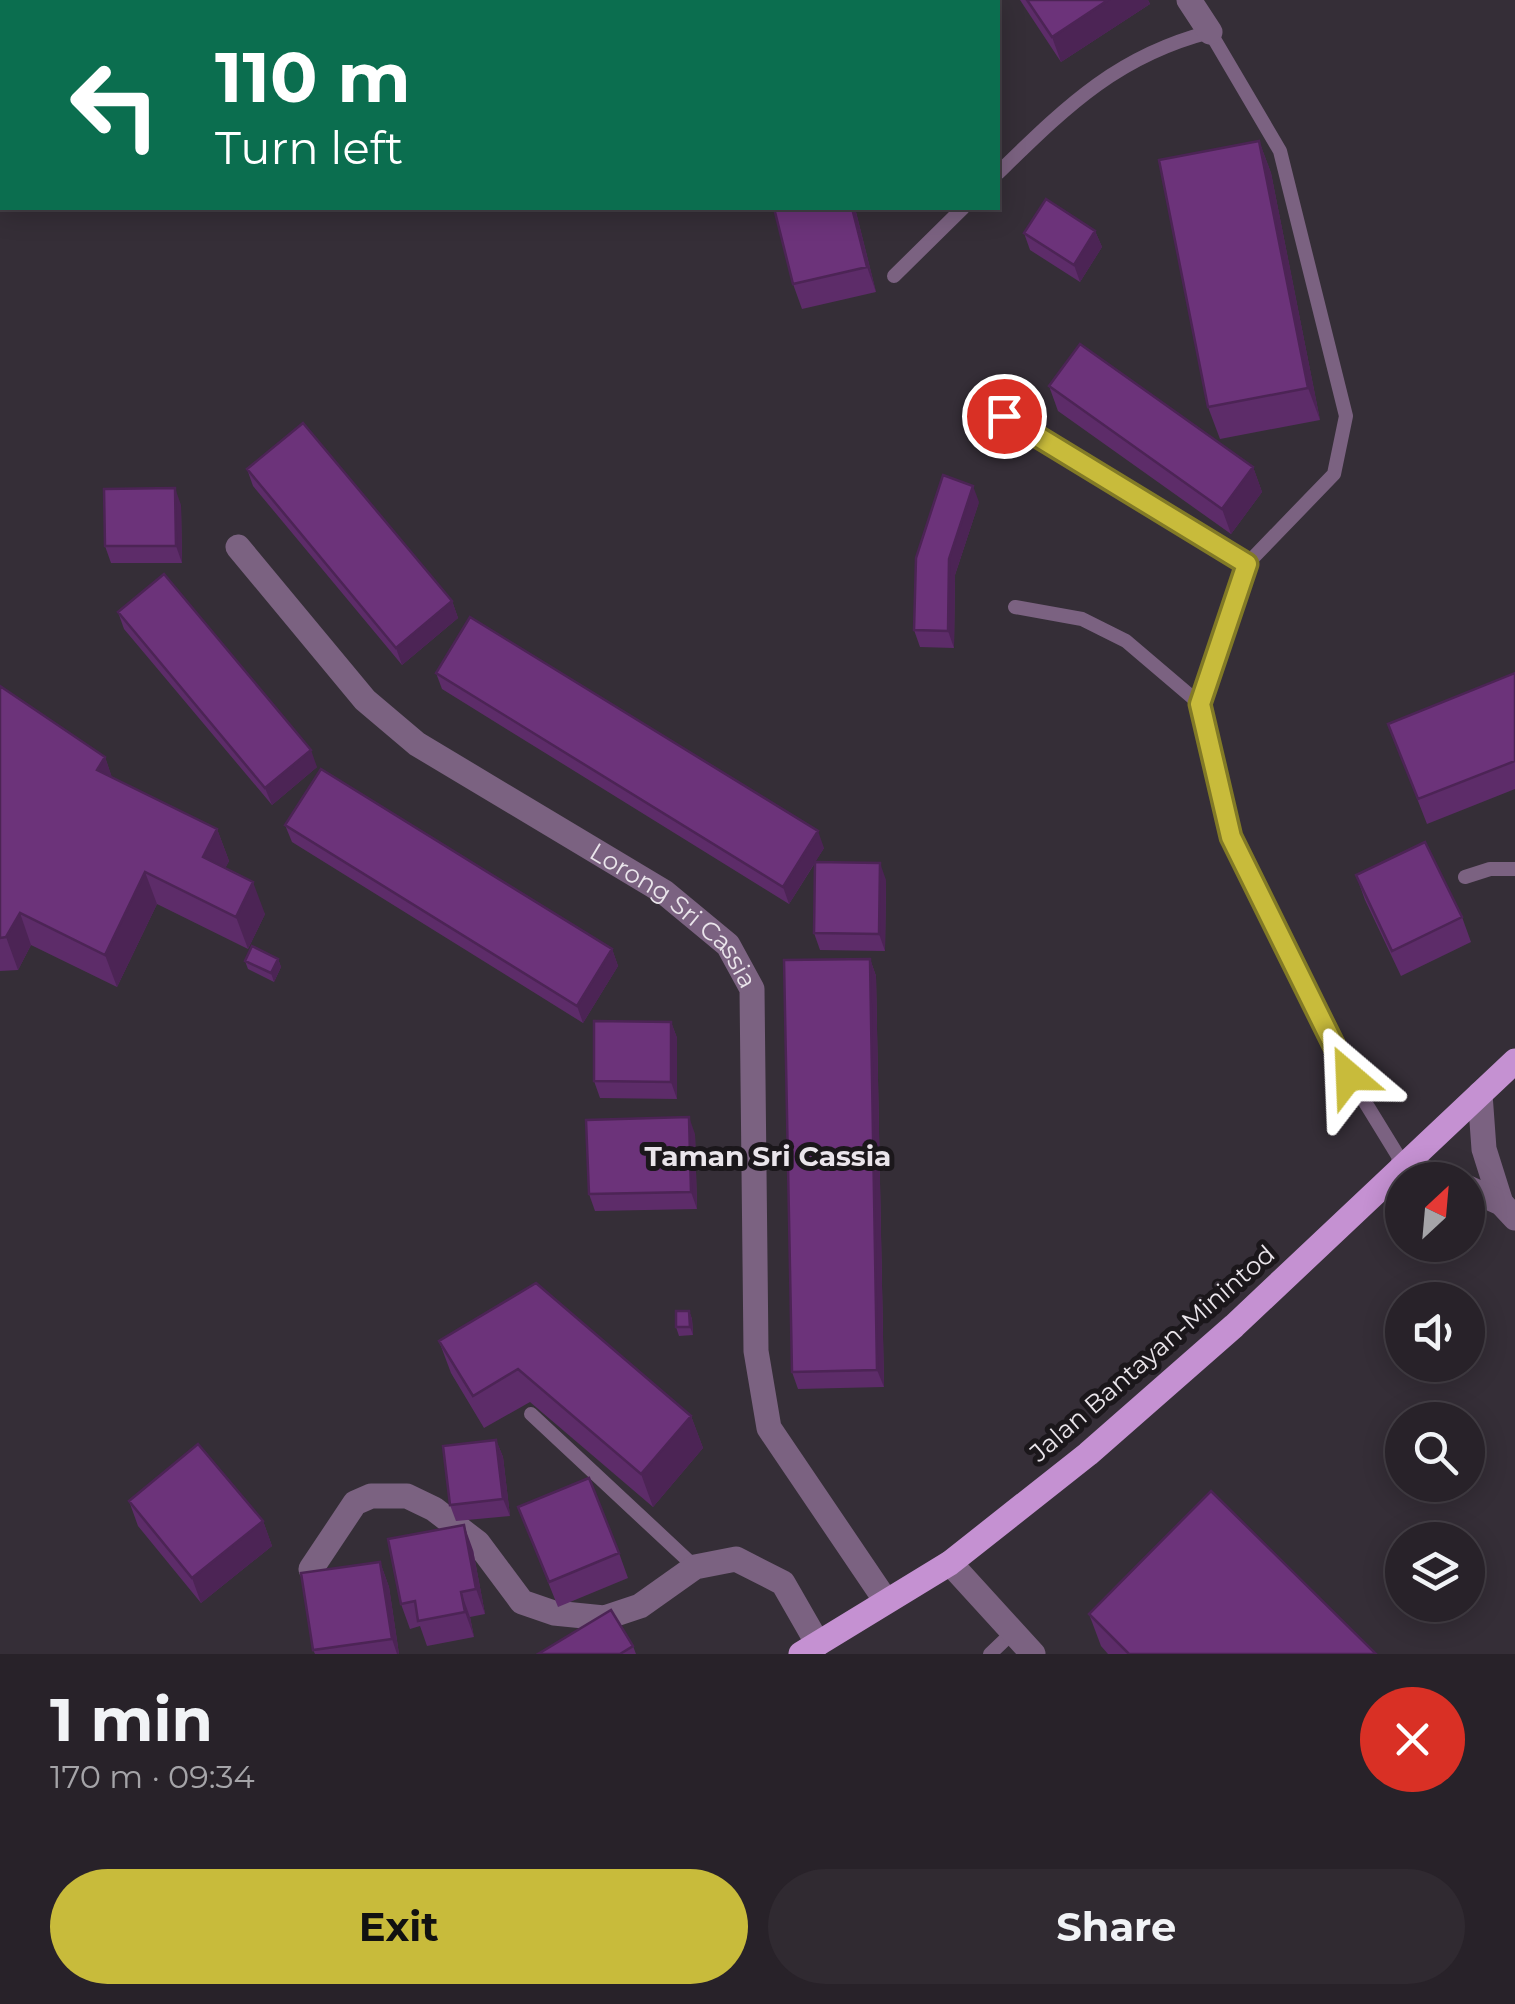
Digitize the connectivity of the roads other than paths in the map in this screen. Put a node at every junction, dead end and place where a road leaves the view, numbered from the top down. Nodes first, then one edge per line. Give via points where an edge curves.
1 (1189, 0) edge
2 (1210, 32) junction
3 (1000, 171) edge
4 (961, 210) edge
5 (894, 276) dead end
6 (1004, 416) dead end
7 (238, 547) dead end
8 (1247, 564) junction
9 (1015, 608) dead end
10 (1200, 704) junction
11 (1515, 869) edge
12 (1464, 877) dead end
13 (1515, 1061) edge
14 (1480, 1094) junction
15 (1402, 1162) edge
16 (1405, 1162) edge
17 (1385, 1181) edge
18 (1485, 1194) edge
19 (1510, 1203) edge
20 (531, 1414) edge
21 (950, 1562) junction
22 (695, 1567) junction
23 (311, 1569) edge
24 (886, 1601) junction
25 (1012, 1633) junction
26 (809, 1649) edge
27 (990, 1654) edge
28 (1033, 1654) edge

1 - 2 street
2 - 3 lane via 1160,44 1086,89
2 - 8 lane via 1280,151 1346,416 1334,474
4 - 5 lane
6 - 8 lane
7 - 24 street, Lorong Sri Cassia via 365,700 417,744 664,892 728,945 752,989 756,1350 768,1428
8 - 10 lane
9 - 10 lane via 1082,619 1126,640
10 - 15 lane via 1231,837 1349,1076
11 - 12 lane
13 - 14 main road, Jalan Bantayan-Minintod
14 - 16 main road, Jalan Bantayan-Minintod
14 - 19 street via 1484,1150
17 - 21 main road, Jalan Bantayan-Minintod via 1175,1378
18 - 19 street
20 - 22 lane
21 - 24 main road, Jalan Bantayan-Minintod
21 - 25 street
22 - 23 street via 640,1606 604,1618 554,1614 522,1602 478,1543 434,1509 407,1496 371,1496 355,1503
22 - 26 street via 736,1558 783,1583
24 - 26 main road, Jalan Bantayan-Minintod
25 - 27 lane
25 - 28 street

